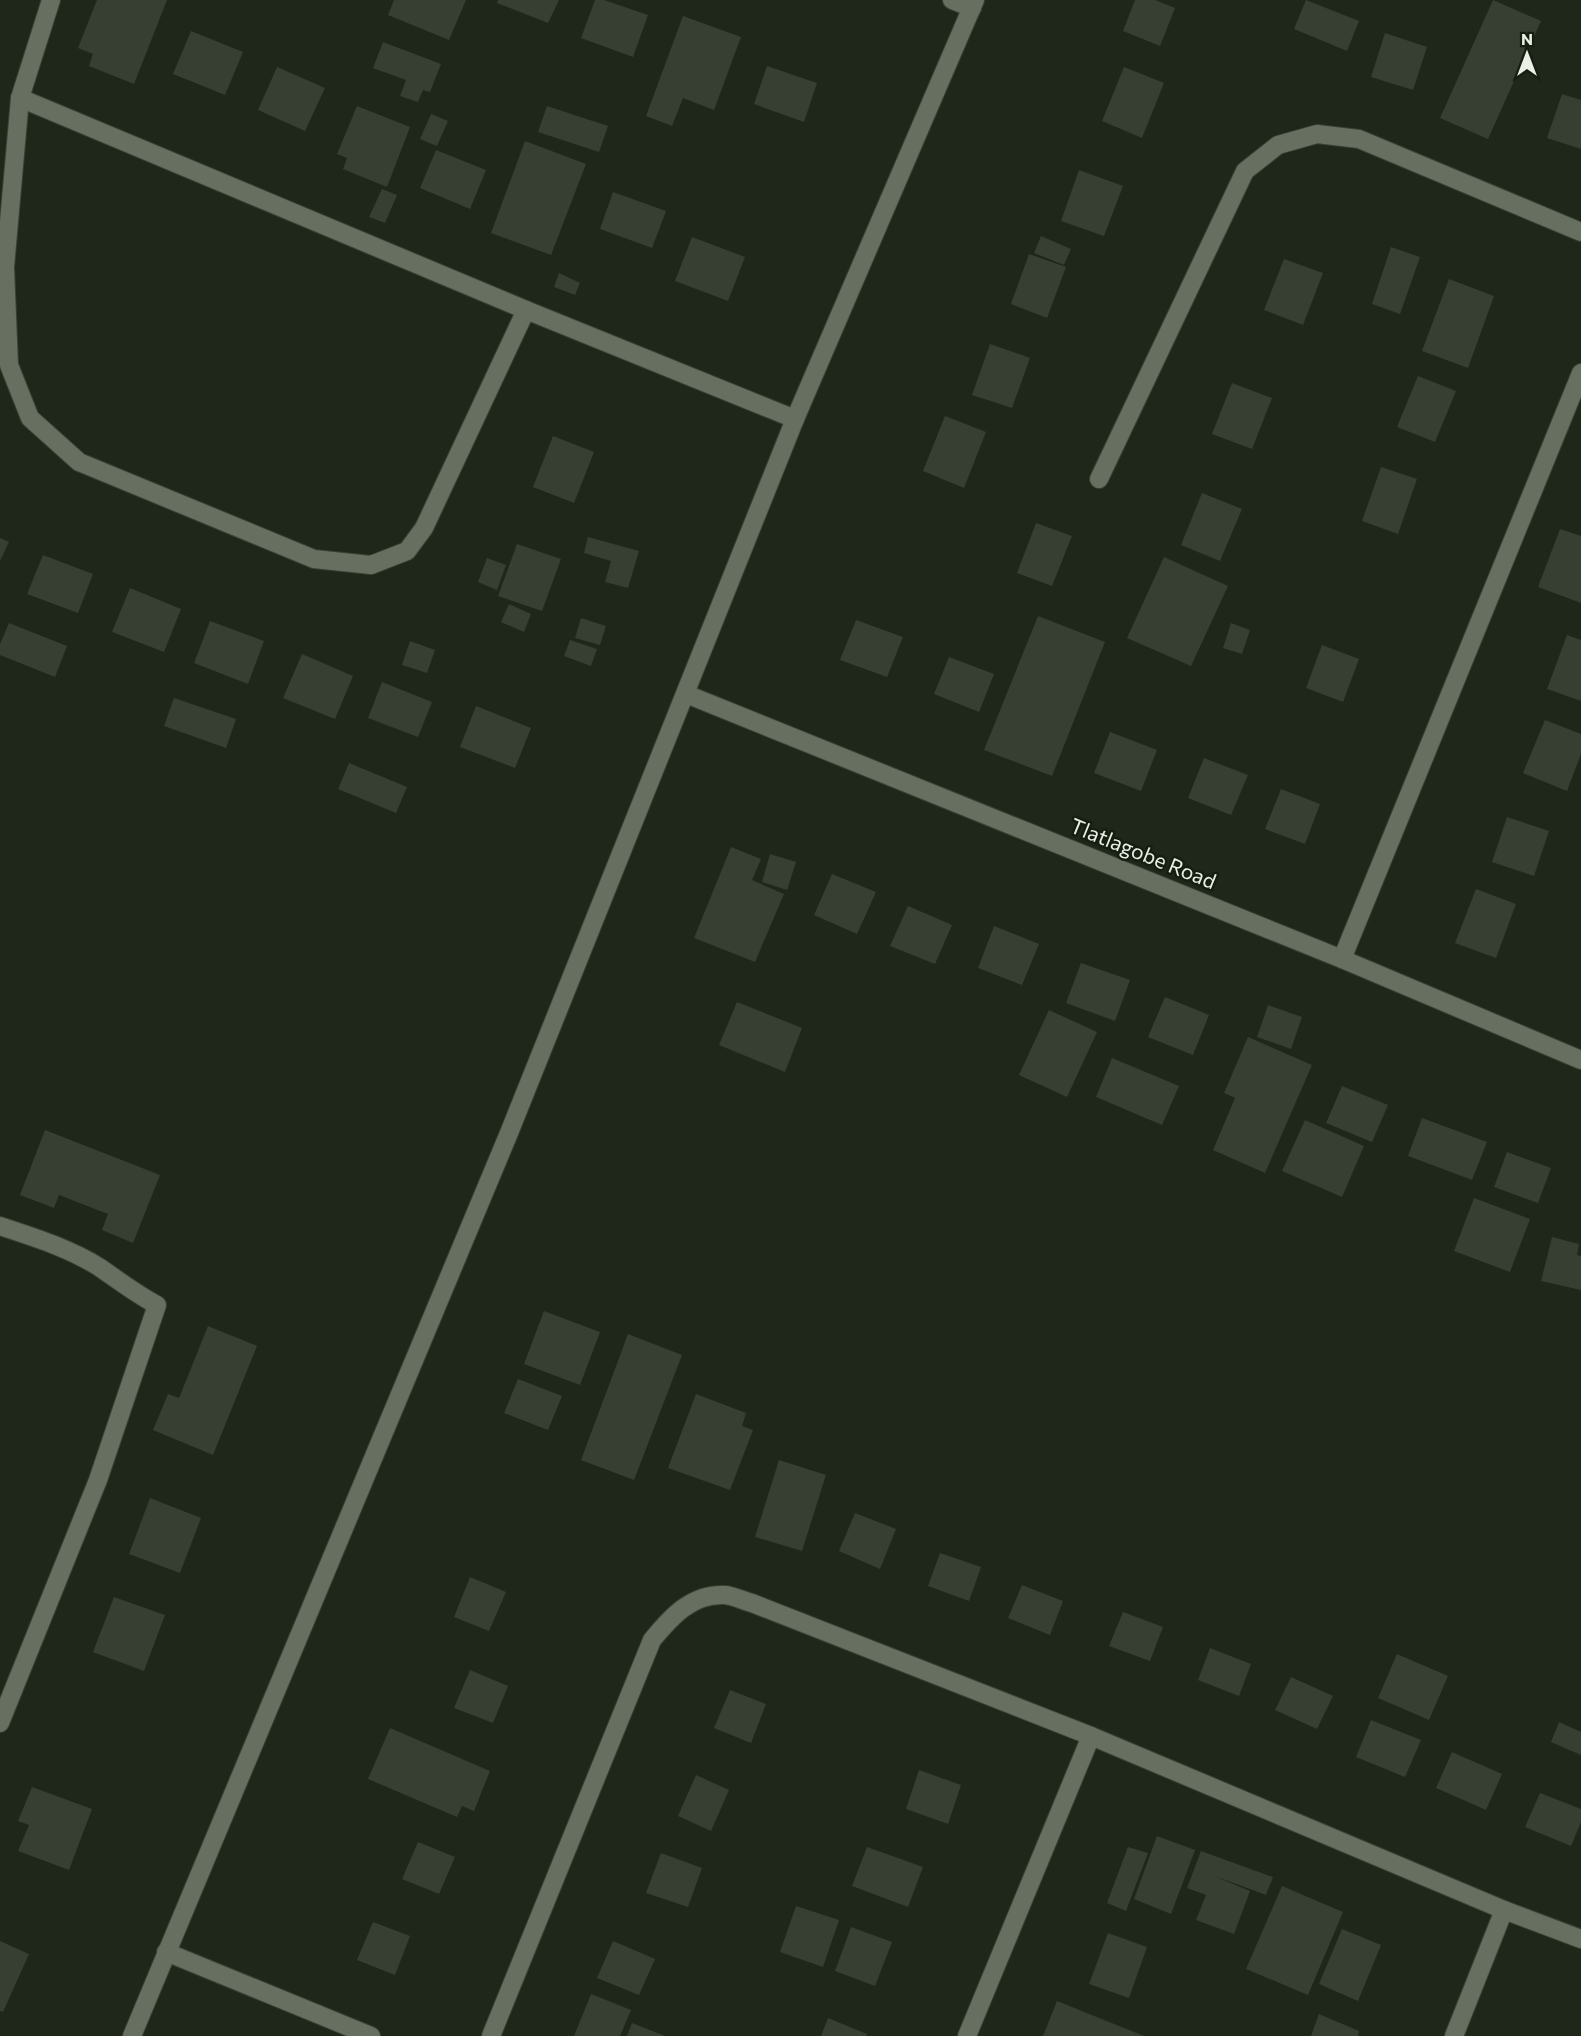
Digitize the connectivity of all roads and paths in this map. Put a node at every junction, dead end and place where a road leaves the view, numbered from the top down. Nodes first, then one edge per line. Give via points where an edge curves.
1 (51, 0) edge
2 (952, 0) edge
3 (973, 4) edge
4 (20, 98) junction
5 (1581, 232) edge
6 (526, 310) junction
7 (1581, 373) edge
8 (795, 419) junction
9 (1099, 479) dead end
10 (686, 694) junction
11 (1342, 959) junction
12 (1581, 1060) edge
13 (0, 1226) edge
14 (0, 1723) edge
15 (1091, 1736) junction
16 (1504, 1910) junction
17 (1581, 1939) edge
18 (166, 1952) junction
19 (132, 2036) edge
20 (371, 2036) edge
21 (491, 2036) edge
22 (967, 2036) edge
23 (1454, 2036) edge

1 - 4 street
2 - 3 street
3 - 8 street
4 - 6 street
4 - 6 street via 5,267 9,365 30,418 79,462 314,559 371,566 407,551 424,528
5 - 9 street via 1359,139 1317,134 1278,145 1245,171
6 - 8 street
7 - 11 street
8 - 10 street
10 - 11 street, Tlatlagobe Road
10 - 18 street via 509,1133
11 - 12 street, Tlatlagobe Road
13 - 14 street via 60,1247 157,1305 98,1480
15 - 16 street
15 - 21 street via 752,1603 726,1595 701,1599 675,1613 652,1640
15 - 22 street
16 - 17 street
16 - 23 street
18 - 19 street
18 - 20 street

